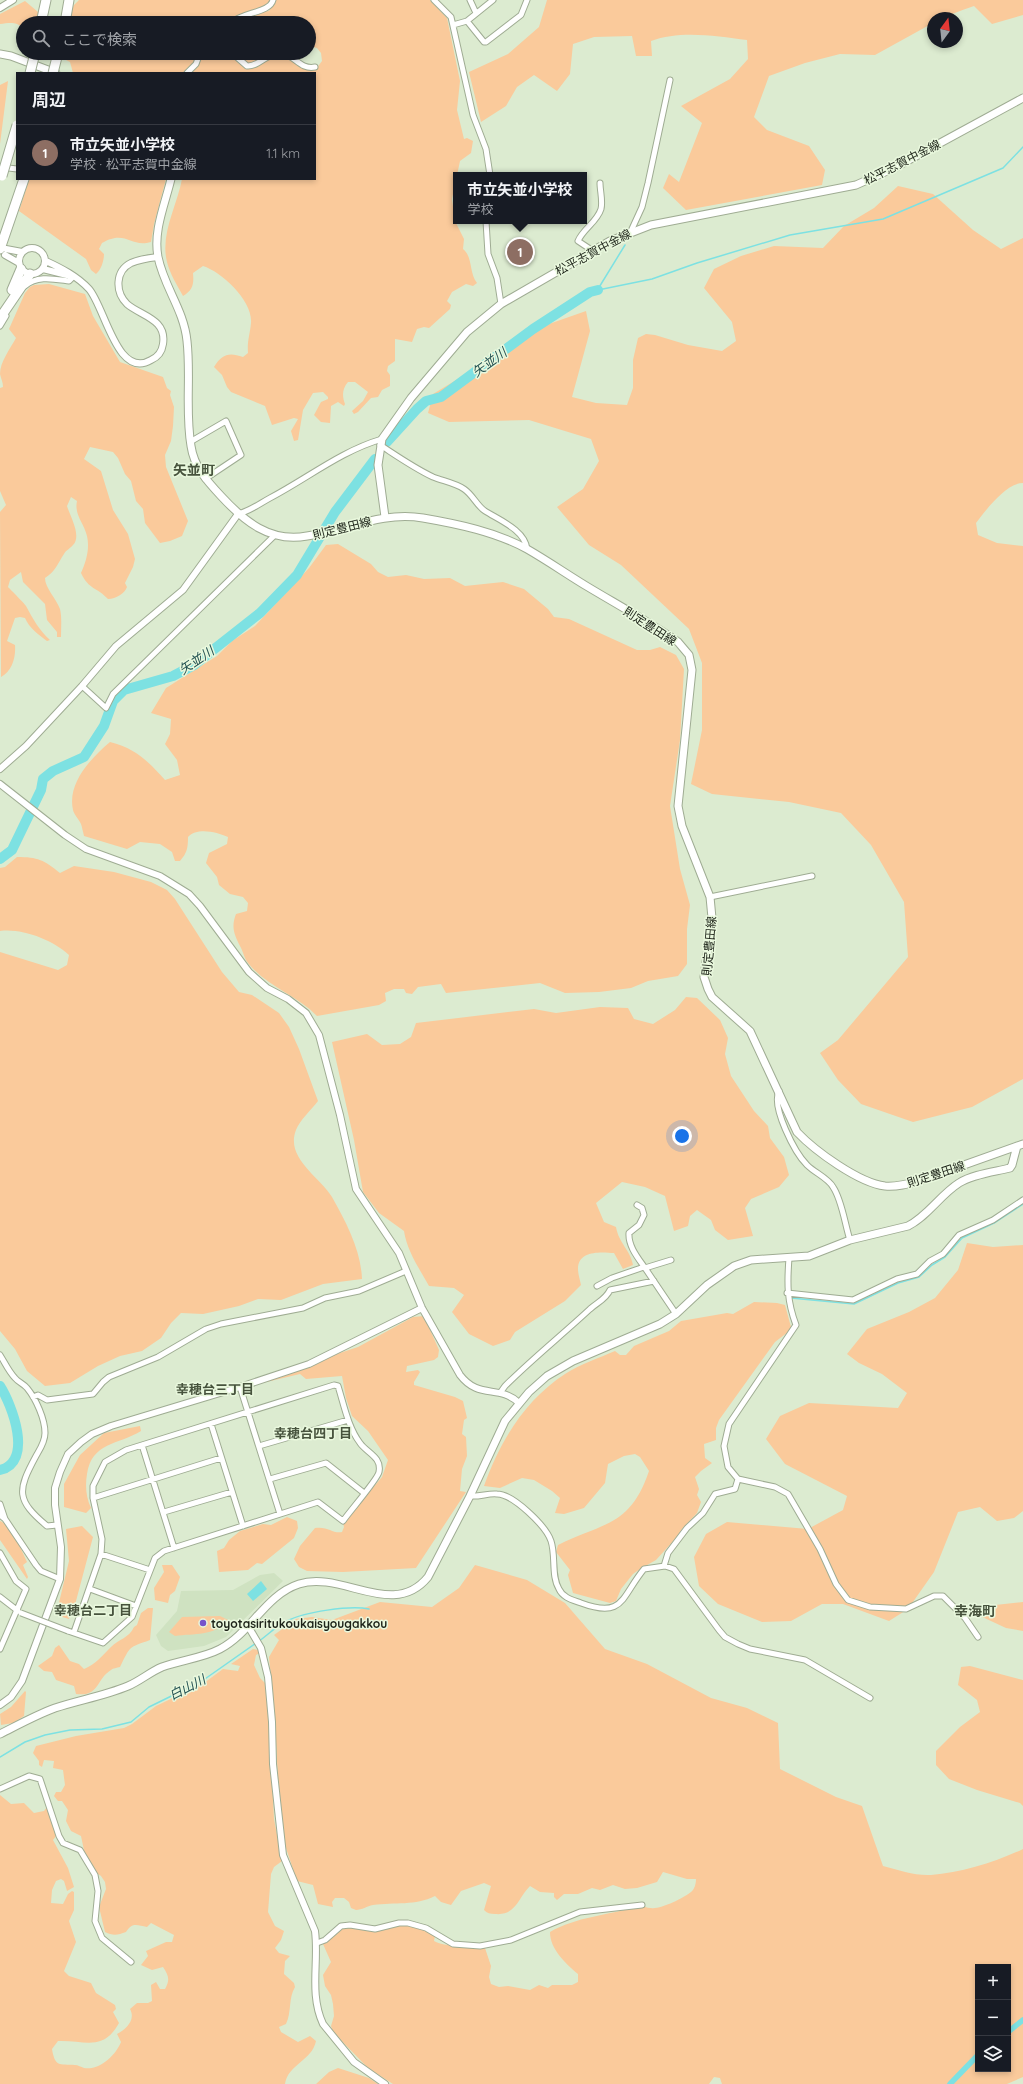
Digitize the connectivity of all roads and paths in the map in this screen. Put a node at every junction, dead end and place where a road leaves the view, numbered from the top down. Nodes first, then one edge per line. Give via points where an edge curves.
1 (13, 0) edge
2 (46, 0) edge
3 (69, 0) edge
4 (273, 0) edge
5 (434, 0) edge
6 (470, 0) edge
7 (493, 0) edge
8 (527, 0) edge
9 (0, 8) edge
10 (476, 13) junction
11 (43, 16) edge
12 (66, 16) edge
13 (241, 16) edge
14 (467, 21) junction
15 (452, 25) junction
16 (0, 54) edge
17 (16, 58) edge
18 (21, 60) edge
19 (33, 60) edge
20 (57, 60) edge
21 (197, 60) edge
22 (240, 60) edge
23 (263, 60) edge
24 (295, 60) edge
25 (315, 67) dead end
26 (30, 72) edge
27 (51, 72) edge
28 (54, 72) edge
29 (188, 72) edge
30 (670, 80) dead end
31 (1023, 98) edge
32 (16, 128) edge
33 (0, 167) edge
34 (16, 169) edge
35 (490, 172) edge
36 (1, 180) edge
37 (171, 180) edge
38 (23, 181) edge
39 (600, 183) dead end
40 (486, 224) edge
41 (631, 231) junction
42 (4, 251) edge
43 (592, 251) junction
44 (22, 252) junction
45 (158, 257) junction
46 (46, 261) junction
47 (20, 266) junction
48 (43, 269) junction
49 (30, 274) junction
50 (73, 277) junction
51 (501, 304) junction
52 (0, 310) edge
53 (0, 318) edge
54 (0, 326) edge
55 (190, 442) junction
56 (381, 442) junction
57 (205, 479) junction
58 (238, 514) junction
59 (385, 517) junction
60 (275, 535) junction
61 (527, 549) junction
62 (82, 686) junction
63 (0, 769) edge
64 (0, 784) edge
65 (812, 876) dead end
66 (710, 897) junction
67 (779, 1091) junction
68 (1020, 1145) edge
69 (1023, 1200) edge
70 (637, 1205) dead end
71 (850, 1240) junction
72 (789, 1258) junction
73 (671, 1260) dead end
74 (645, 1268) junction
75 (406, 1272) junction
76 (654, 1281) junction
77 (597, 1286) dead end
78 (787, 1294) junction
79 (422, 1308) junction
80 (676, 1314) junction
81 (0, 1355) edge
82 (240, 1387) junction
83 (500, 1393) junction
84 (33, 1397) junction
85 (519, 1402) junction
86 (248, 1412) junction
87 (348, 1420) junction
88 (211, 1424) junction
89 (142, 1445) junction
90 (259, 1446) junction
91 (221, 1458) junction
92 (153, 1478) junction
93 (270, 1479) junction
94 (738, 1479) junction
95 (232, 1492) junction
96 (364, 1493) junction
97 (470, 1496) junction
98 (93, 1498) junction
99 (0, 1504) edge
100 (164, 1512) junction
101 (280, 1514) junction
102 (0, 1515) edge
103 (5, 1519) junction
104 (58, 1525) junction
105 (243, 1526) junction
106 (174, 1548) junction
107 (0, 1553) edge
108 (101, 1554) junction
109 (664, 1566) junction
110 (150, 1570) junction
111 (60, 1579) junction
112 (90, 1589) junction
113 (0, 1597) edge
114 (136, 1606) junction
115 (19, 1612) junction
116 (248, 1626) junction
117 (74, 1632) junction
118 (978, 1637) dead end
119 (0, 1648) edge
120 (870, 1698) dead end
121 (0, 1705) edge
122 (0, 1734) edge
123 (0, 1789) edge
124 (642, 1905) dead end
125 (317, 1943) junction
126 (131, 1962) dead end
127 (385, 2084) edge

1 - 9 street
2 - 11 highway
3 - 12 highway
4 - 13 street via 267,9
5 - 15 street via 450,16
6 - 10 street
7 - 10 street
8 - 14 street via 521,15 486,42
10 - 14 street
14 - 15 street
15 - 35 street via 473,115 486,149
16 - 17 main road
18 - 27 main road
19 - 26 highway, bridge
20 - 28 highway, bridge
21 - 29 street
22 - 23 street via 247,66
24 - 25 street via 305,67
30 - 41 street via 642,207
31 - 41 main road, 松平志賀中金線 via 896,167 856,185 650,225
32 - 36 highway, bridge
33 - 34 street
37 - 45 main road, 則定豊田線 via 159,225
38 - 42 highway
39 - 43 street via 601,208 578,241
40 - 51 street via 488,254 497,278
41 - 43 main road, 松平志賀中金線
42 - 44 street
42 - 47 street
43 - 51 main road, 松平志賀中金線
44 - 46 street via 29,248 37,249 43,253
44 - 47 street
45 - 50 street via 130,264 120,273 118,280 122,299 156,321 162,333 163,345 158,354 149,362 142,364 128,360 118,350 98,303 88,289
45 - 55 main road, 則定豊田線 via 163,275 182,315 185,329
46 - 48 street
46 - 50 street via 69,272
47 - 49 street
47 - 52 highway via 17,281
48 - 49 street via 37,274
48 - 50 street
49 - 53 highway
50 - 54 street via 69,282 56,279 32,281 26,285
51 - 56 main road, 松平志賀中金線 via 467,332 411,398
55 - 57 main road, 則定豊田線 via 196,464
55 - 57 street via 226,421 241,455
56 - 58 street via 362,444 346,452 279,494 247,512
56 - 59 main road, 松平志賀中金線 via 378,465
56 - 61 street via 406,462 465,490 485,511 502,519 514,530
57 - 58 main road, 則定豊田線
58 - 60 main road, 則定豊田線 via 250,524
58 - 62 street via 183,590 116,646
59 - 60 main road, 則定豊田線 via 306,537
59 - 61 main road, 則定豊田線 via 422,518 449,524 494,535
60 - 62 street via 113,694 106,708
61 - 66 main road, 則定豊田線 via 666,634 678,642 689,655 691,685 678,806 682,826
62 - 63 street via 26,746
64 - 75 street via 86,849 160,876 188,894 200,906 249,972 267,988 288,999 306,1013 319,1035 356,1189 399,1253
65 - 66 street
66 - 67 main road, 則定豊田線 via 712,918 704,977 708,989 712,997 750,1031
67 - 68 main road, 則定豊田線 via 797,1132 807,1143 830,1160 875,1184 903,1185
67 - 71 street via 775,1098 790,1142 806,1164 833,1187
68 - 71 main road via 1010,1168 978,1175 959,1183 916,1222 892,1231
69 - 78 street via 993,1220 959,1235 943,1254 917,1274 897,1279 853,1300
70 - 74 street via 642,1208 644,1215 629,1233 629,1238 633,1250
71 - 72 main road via 821,1253
72 - 78 street
72 - 80 main road via 751,1260 734,1266 707,1285
73 - 74 street
74 - 76 street
74 - 77 street via 612,1278
75 - 79 street
75 - 84 street via 359,1291 325,1298 292,1311 206,1329 158,1358 109,1377 93,1394 47,1400 38,1395
76 - 80 street
76 - 83 street via 610,1290 606,1297 595,1304
78 - 94 street via 796,1325 754,1390 740,1406 724,1438 724,1456 728,1467
79 - 82 street via 309,1364
79 - 83 street via 465,1382 477,1390
80 - 85 main road via 648,1330 559,1368 537,1384
81 - 84 street via 15,1379 26,1387
82 - 86 street
82 - 104 street via 111,1426 80,1442 68,1454 55,1488
83 - 85 street
84 - 104 street via 42,1417 44,1437 22,1494 24,1503 34,1515 47,1526
85 - 97 main road via 505,1421
86 - 87 street via 336,1385
86 - 88 street
86 - 90 street
87 - 90 street
87 - 96 street via 361,1445 379,1463 380,1473
88 - 89 street
88 - 91 street
89 - 92 street
89 - 98 street via 114,1455 105,1462 93,1486
90 - 93 street
91 - 92 street
91 - 95 street
92 - 98 street
92 - 100 street
93 - 96 street via 326,1463
93 - 101 street
94 - 109 street via 734,1489 715,1494 703,1513 687,1528 668,1553
94 - 118 street via 775,1487 788,1494 820,1549 836,1584 848,1600 870,1607 906,1609 934,1596 943,1596 966,1618
95 - 100 street
95 - 105 street
96 - 101 street via 342,1521 318,1502
97 - 109 street via 504,1495 523,1508 544,1528 551,1540 558,1588 561,1593 589,1606 607,1609 618,1605 644,1569
97 - 116 main road via 428,1577 418,1588 392,1596 324,1582 304,1583 280,1593
98 - 108 street via 102,1539
99 - 103 street
100 - 106 street
101 - 105 street
102 - 103 street
103 - 111 street via 41,1571
104 - 111 street via 61,1547
105 - 106 street
106 - 110 street via 164,1551 155,1558
107 - 115 street via 16,1581 26,1589
108 - 110 street
108 - 112 street
109 - 120 street via 674,1569 702,1610 725,1637 750,1649 805,1660
110 - 114 street
111 - 121 street via 22,1681 11,1697
112 - 114 street
112 - 117 street
113 - 115 street
114 - 117 street via 127,1623 102,1643
115 - 117 street, bridge
115 - 119 street
116 - 122 main road via 219,1650 159,1669 128,1686 55,1709
116 - 125 street via 262,1648 268,1677 281,1842 288,1867 313,1922
123 - 126 street via 29,1776 40,1779 63,1843 80,1850 95,1875 98,1891 95,1921 102,1938
124 - 125 street via 580,1912 511,1940 480,1946 453,1944 426,1928 399,1923 375,1929 341,1926 325,1940
125 - 127 street via 316,2006 323,2024 354,2062

